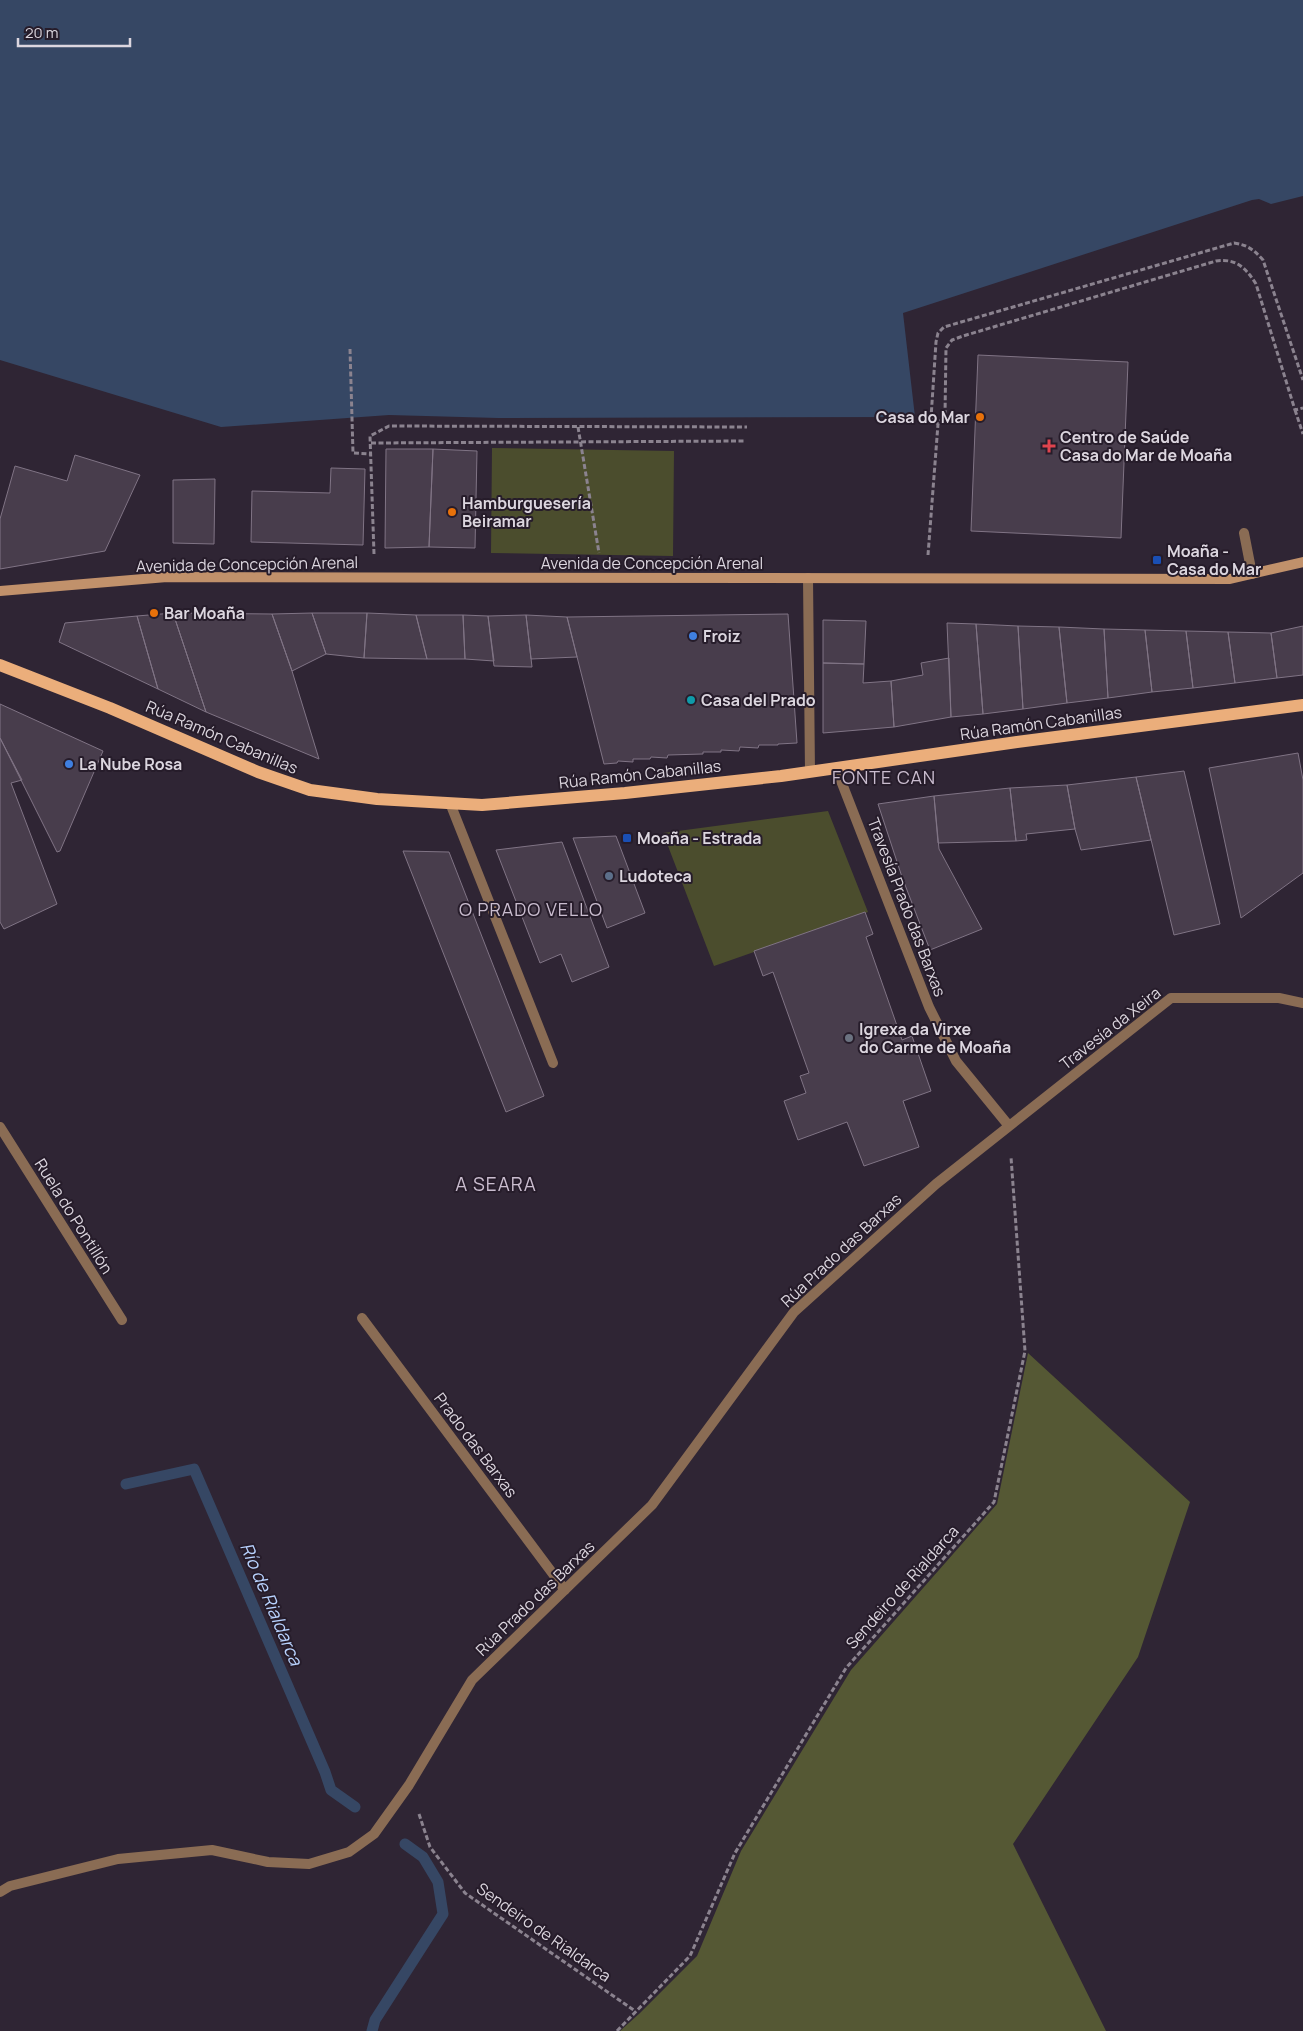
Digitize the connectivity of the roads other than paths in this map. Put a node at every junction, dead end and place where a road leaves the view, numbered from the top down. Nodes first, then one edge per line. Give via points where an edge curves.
1 (1244, 533) dead end
2 (1303, 562) edge
3 (1252, 574) junction
4 (808, 578) junction
5 (0, 591) edge
6 (0, 665) edge
7 (1303, 705) edge
8 (836, 768) junction
9 (810, 772) junction
10 (450, 804) junction
11 (1303, 1003) edge
12 (553, 1063) dead end
13 (1009, 1126) junction
14 (0, 1127) edge
15 (362, 1318) dead end
16 (122, 1320) dead end
17 (565, 1590) junction
18 (0, 1892) edge

1 - 3 street
2 - 3 street, Avenida de Concepción Arenal
3 - 4 street, Avenida de Concepción Arenal via 1230,579
4 - 5 street, Avenida de Concepción Arenal via 167,577
4 - 9 street
6 - 10 main road, Rúa Ramón Cabanillas via 258,772 310,790
7 - 8 main road, Rúa Ramón Cabanillas
8 - 9 main road, Rúa Ramón Cabanillas
8 - 13 street, Travesía Prado das Barxas via 929,1007 956,1061
9 - 10 main road, Rúa Ramón Cabanillas via 625,793 482,805
10 - 12 street
11 - 13 street, Travesía da Xeira via 1278,998 1171,998
13 - 17 street, Rúa Prado das Barxas via 936,1184 794,1312 652,1505
14 - 16 street, Ruela do Pontillón
15 - 17 street, Prado das Barxas
17 - 18 street, Rúa Prado das Barxas via 472,1680 409,1785 374,1834 349,1852 309,1864 268,1862 212,1850 118,1859 10,1886

